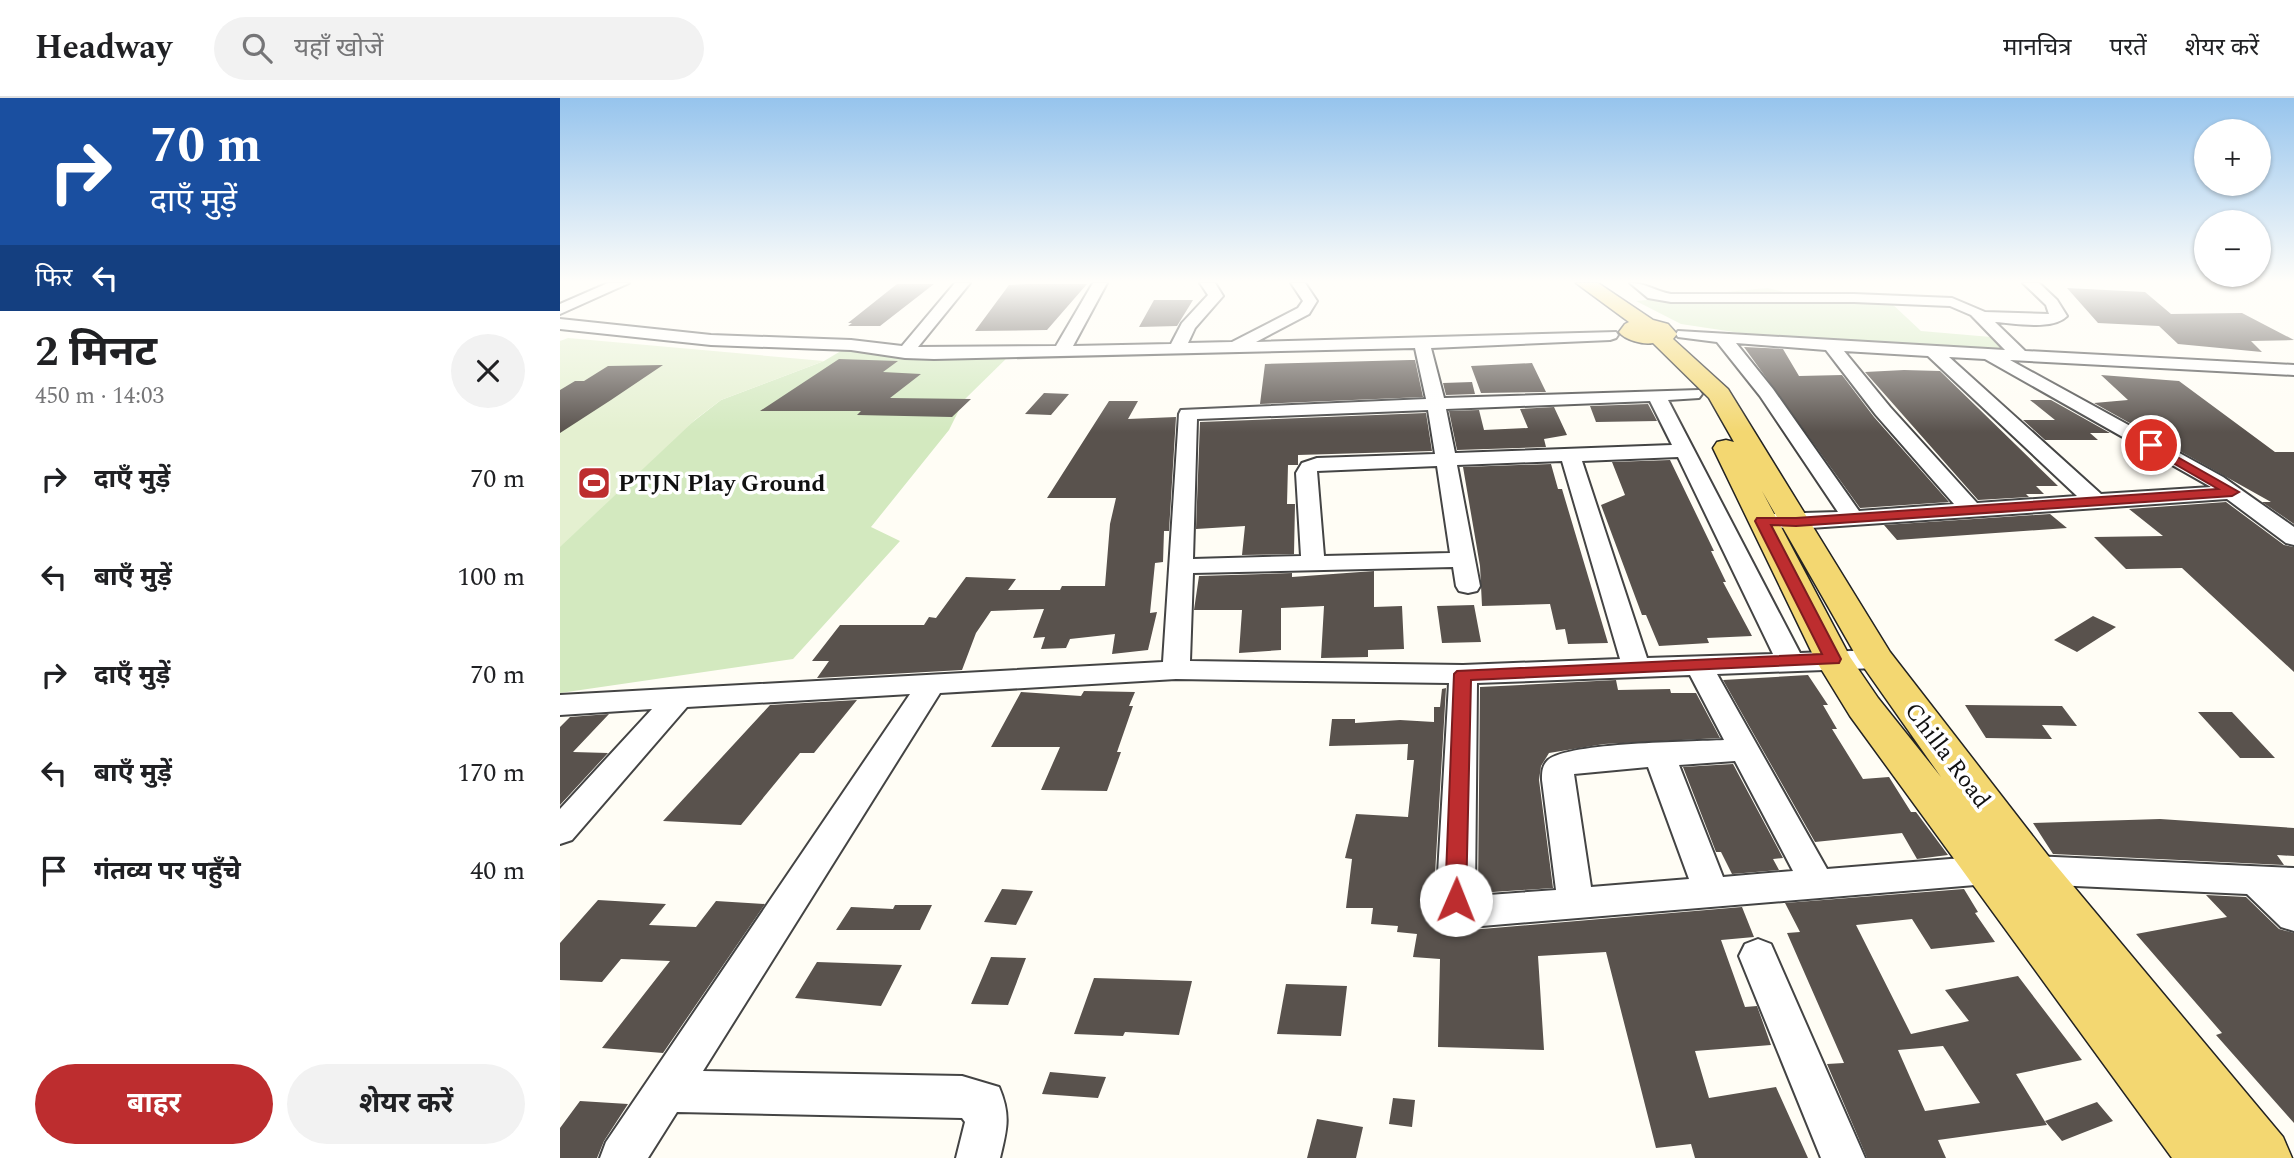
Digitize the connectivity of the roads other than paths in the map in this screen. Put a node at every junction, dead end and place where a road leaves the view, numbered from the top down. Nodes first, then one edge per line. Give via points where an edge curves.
1 (640, 332) edge
2 (922, 332) edge
3 (1072, 332) edge
4 (1185, 332) edge
5 (1262, 332) edge
6 (1997, 332) edge
7 (1647, 333) junction
8 (1723, 338) junction
9 (1422, 343) junction
10 (1830, 345) junction
11 (1231, 348) junction
12 (1177, 349) junction
13 (1932, 350) junction
14 (1061, 352) junction
15 (905, 353) junction
16 (1984, 353) junction
17 (2020, 355) junction
18 (2294, 370) edge
19 (1675, 395) junction
20 (1436, 404) junction
21 (1686, 451) junction
22 (1570, 455) junction
23 (1445, 458) junction
24 (2232, 492) junction
25 (2095, 502) junction
26 (1971, 510) junction
27 (2261, 512) junction
28 (2294, 513) edge
29 (1853, 518) junction
30 (1779, 521) junction
31 (2294, 538) edge
32 (1461, 560) junction
33 (1313, 563) junction
34 (1181, 566) junction
35 (1468, 586) dead end
36 (1833, 659) junction
37 (1876, 659) junction
38 (1791, 662) junction
39 (1698, 664) junction
40 (1636, 666) junction
41 (1176, 670) junction
42 (1463, 674) junction
43 (933, 682) junction
44 (679, 698) junction
45 (560, 705) edge
46 (1744, 750) junction
47 (1660, 757) junction
48 (560, 831) edge
49 (1987, 870) junction
50 (2033, 870) junction
51 (2256, 881) junction
52 (2294, 882) edge
53 (1817, 884) junction
54 (1711, 892) junction
55 (1576, 903) junction
56 (2294, 916) edge
57 (1758, 956) dead end
58 (667, 1091) junction
59 (622, 1158) edge
60 (978, 1158) edge
61 (1843, 1158) edge
62 (2208, 1158) edge
63 (2262, 1158) edge

1 - 15 street via 851,345
2 - 15 street
3 - 14 street
4 - 12 street
5 - 11 street
6 - 17 street
7 - 8 street
7 - 9 street
7 - 19 main road via 1671,365
7 - 30 main road, Chilla Road via 1719,394
8 - 10 street
8 - 29 street
9 - 11 street
9 - 20 street
10 - 13 street
10 - 26 street
11 - 12 street
12 - 14 street
13 - 16 street
13 - 25 street
14 - 15 street
16 - 17 street
16 - 24 street
17 - 18 street
19 - 20 street
19 - 21 street
19 - 30 main road via 1710,418
20 - 23 street
20 - 34 street via 1188,414
21 - 22 street
21 - 38 street
22 - 23 street
22 - 40 street
23 - 32 street
23 - 33 street via 1328,461 1308,467
24 - 25 street
24 - 27 street
25 - 26 street
26 - 29 street
27 - 28 street
27 - 31 street
29 - 30 street
30 - 36 main road
30 - 37 main road, Chilla Road
32 - 33 street
32 - 35 street
33 - 34 street
34 - 41 street
36 - 37 street
36 - 38 street
36 - 49 main road
37 - 50 main road, Chilla Road
38 - 39 street
39 - 40 street
39 - 46 street
40 - 42 street
41 - 42 street
41 - 43 street
42 - 55 street via 1456,900 1461,909 1470,912
43 - 44 street
43 - 58 street
44 - 45 street
44 - 48 street
46 - 47 street
46 - 53 street
47 - 54 street
47 - 55 street via 1571,761 1558,769
49 - 53 street
49 - 62 main road
50 - 51 street
50 - 63 main road, Chilla Road
51 - 52 street
51 - 56 street
53 - 54 street
54 - 55 street
57 - 61 street
58 - 59 street
58 - 60 street via 962,1097 984,1102 988,1122

